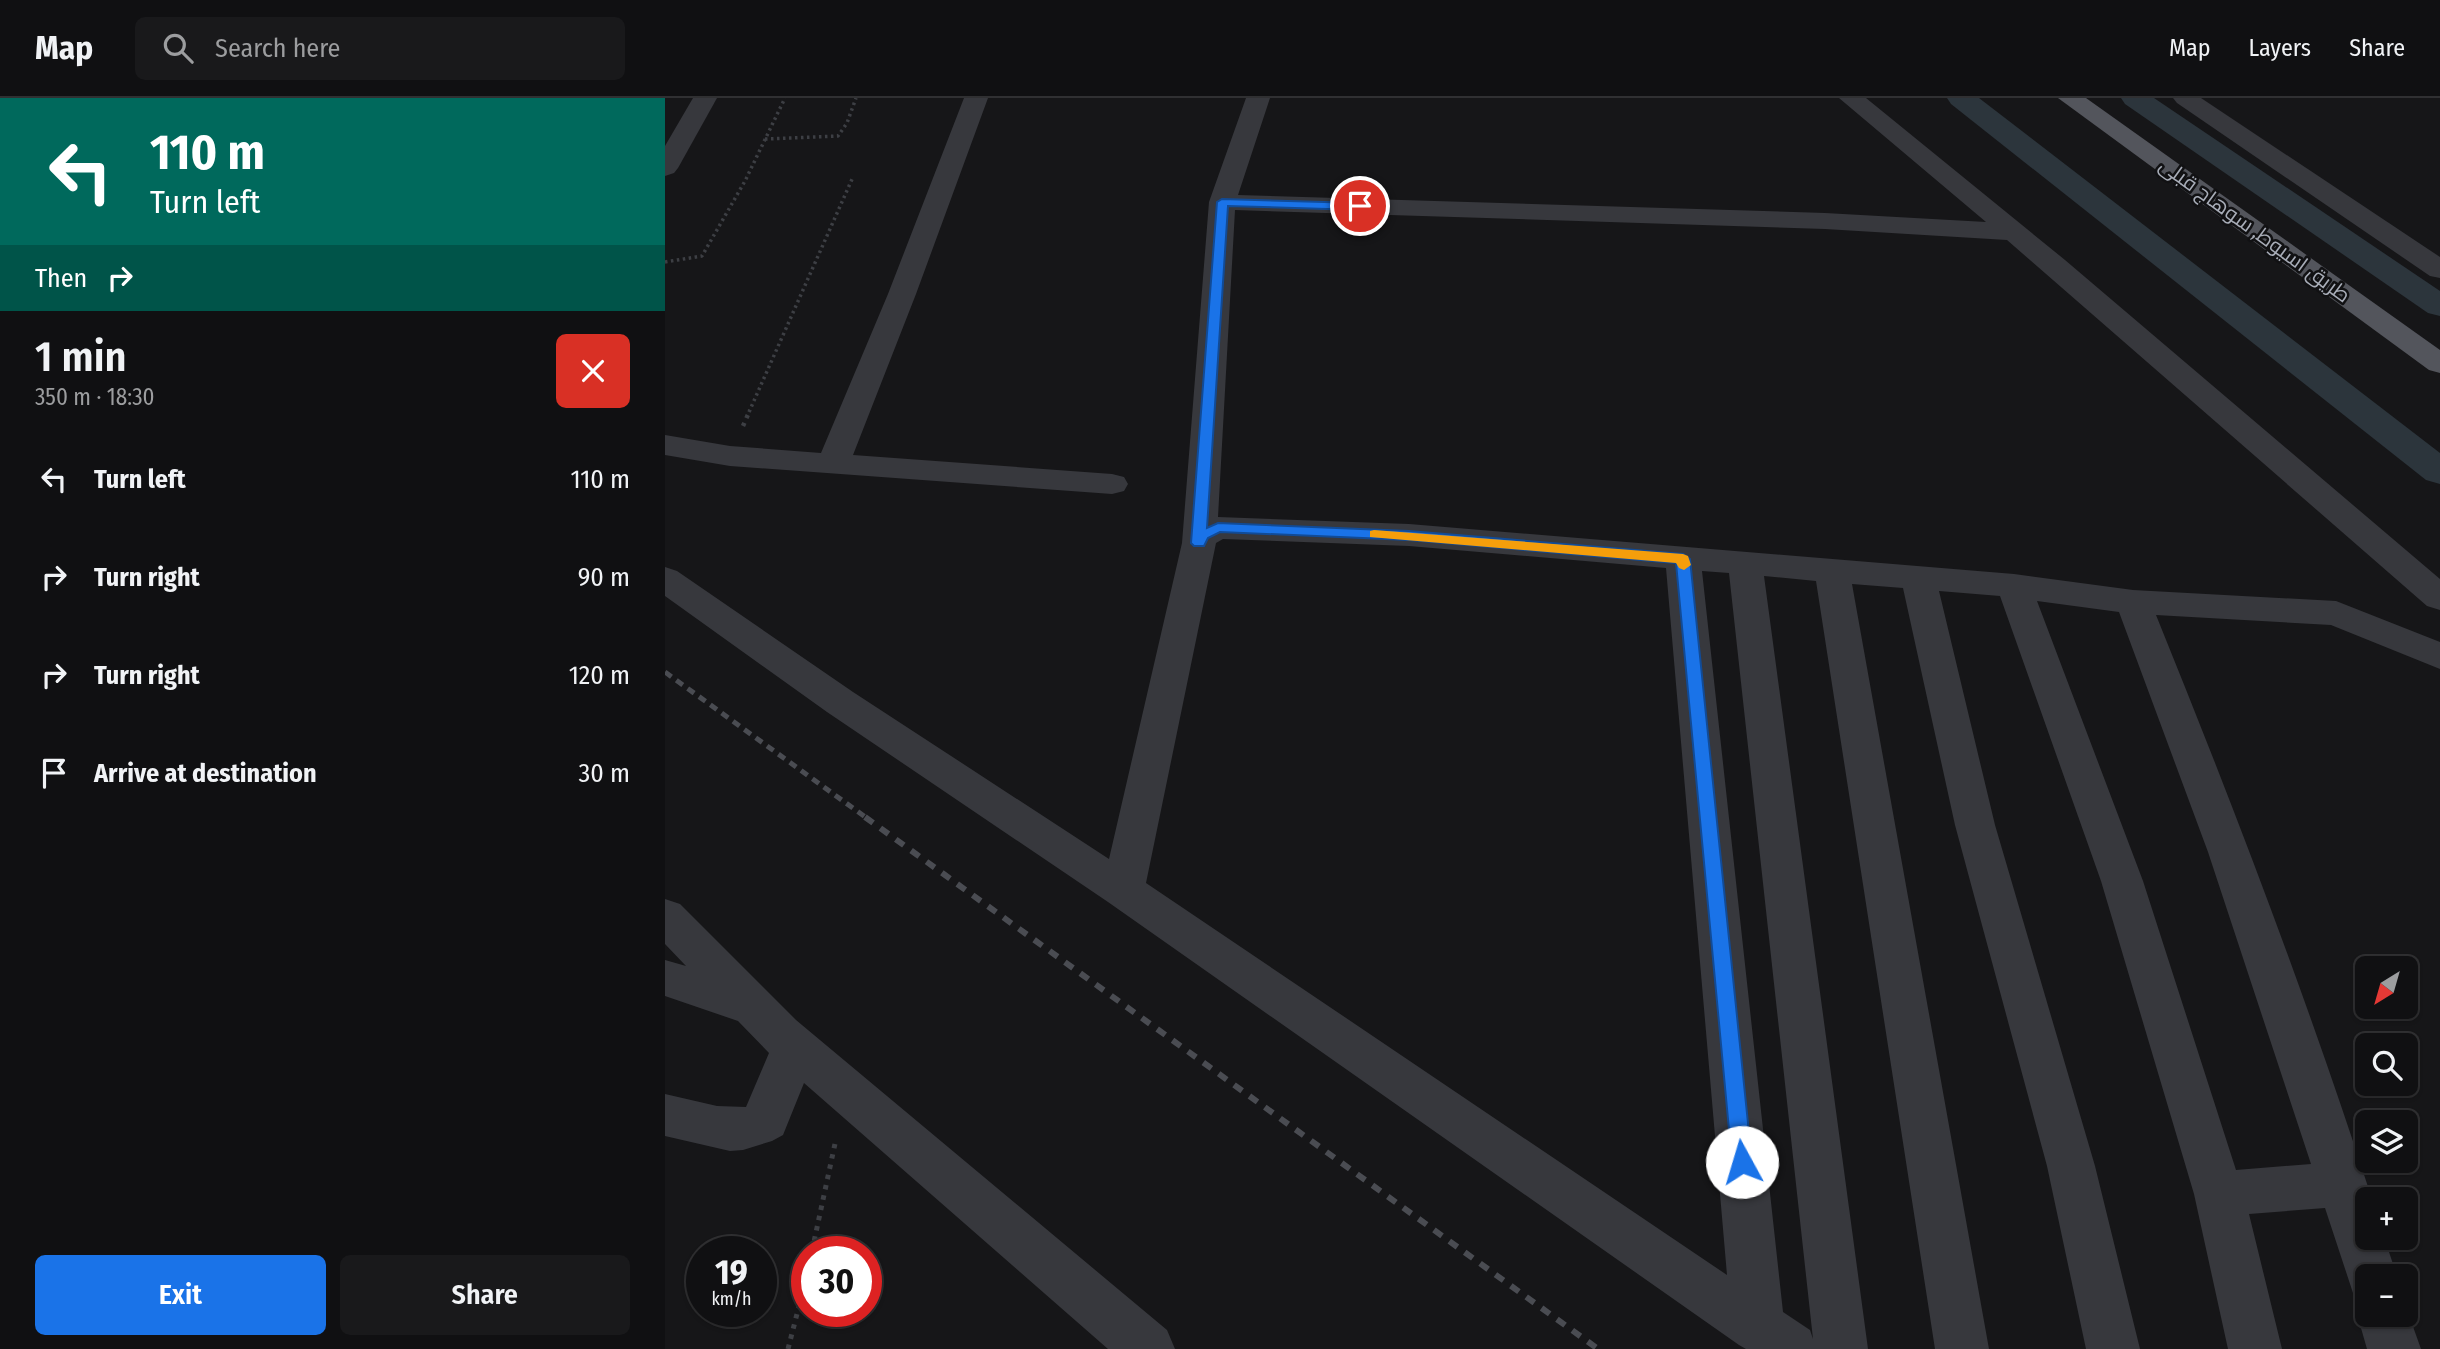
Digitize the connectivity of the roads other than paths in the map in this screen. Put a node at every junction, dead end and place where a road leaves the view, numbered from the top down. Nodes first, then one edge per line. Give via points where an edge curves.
1 (705, 98) edge
2 (976, 98) edge
3 (1258, 98) edge
4 (1851, 98) edge
5 (2070, 98) edge
6 (2185, 98) edge
7 (665, 168) edge
8 (1222, 202) junction
9 (2012, 232) junction
10 (2440, 270) edge
11 (2440, 364) edge
12 (665, 444) edge
13 (833, 464) junction
14 (1112, 484) dead end
15 (1199, 543) junction
16 (1683, 559) junction
17 (1745, 565) junction
18 (1832, 572) junction
19 (665, 579) edge
20 (1919, 580) junction
21 (2014, 586) junction
22 (2440, 598) edge
23 (2133, 602) junction
24 (2440, 656) edge
25 (1123, 890) junction
26 (665, 916) edge
27 (665, 978) edge
28 (755, 1008) junction
29 (795, 1046) junction
30 (665, 1115) edge
31 (2343, 1184) junction
32 (2219, 1194) junction
33 (2367, 1264) edge
34 (2387, 1327) edge
35 (1774, 1338) edge
36 (1148, 1349) edge
37 (1841, 1349) edge
38 (1962, 1349) edge
39 (2113, 1349) edge
40 (2255, 1349) edge
41 (2394, 1349) edge

1 - 7 street
2 - 13 street
3 - 8 street
4 - 9 street
5 - 11 main road, طريق اسيوط, سوهاج قبلى
6 - 10 street
8 - 9 street
8 - 15 street
9 - 22 street
12 - 13 street via 730,456
13 - 14 street
15 - 16 street via 1202,536 1218,528 1409,535
15 - 25 street
16 - 17 street
16 - 35 street
17 - 18 street
17 - 37 street
18 - 20 street
18 - 38 street
19 - 25 street
20 - 21 street
20 - 39 street via 1975,825 2071,1166
21 - 23 street
21 - 32 street via 2122,881
23 - 24 street via 2336,613
23 - 31 street via 2245,897
25 - 35 street
26 - 28 street
27 - 28 street
28 - 29 street
29 - 30 street via 766,1120 759,1125 741,1131
29 - 36 street
31 - 32 street
31 - 33 street
32 - 40 street
34 - 41 street

